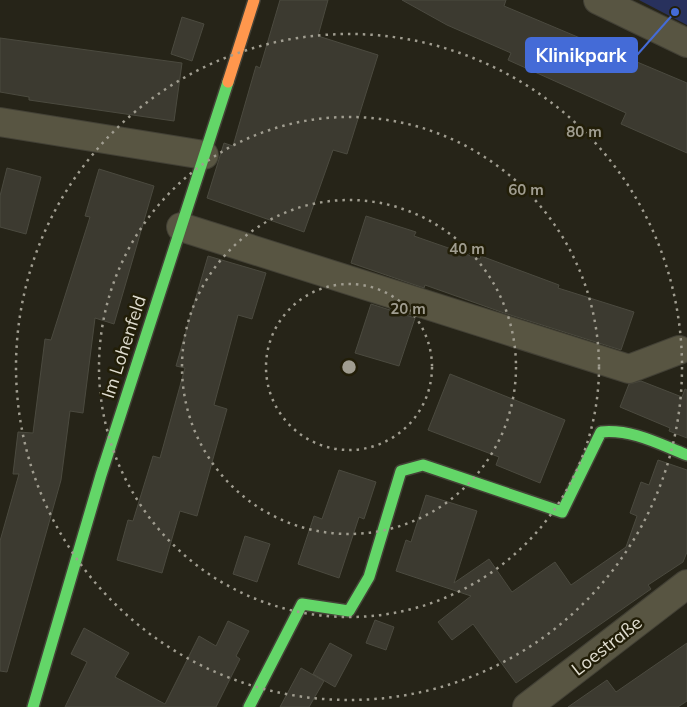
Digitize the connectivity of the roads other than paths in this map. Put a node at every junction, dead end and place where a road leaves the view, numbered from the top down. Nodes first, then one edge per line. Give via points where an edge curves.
1 (254, 0) edge
2 (598, 0) edge
3 (687, 43) edge
4 (0, 122) edge
5 (204, 156) junction
6 (181, 227) junction
7 (679, 350) dead end
8 (687, 455) edge
9 (687, 584) edge
10 (33, 707) edge
11 (249, 707) edge
12 (527, 707) edge

1 - 5 street, Im Lohenfeld
2 - 3 street
4 - 5 street
5 - 6 street, Im Lohenfeld
6 - 7 street via 629,369
6 - 10 street, Im Lohenfeld via 101,474
8 - 11 street via 625,432 601,432 562,512 423,465 401,471 369,577 349,611 302,604
9 - 12 street, Loestraße

